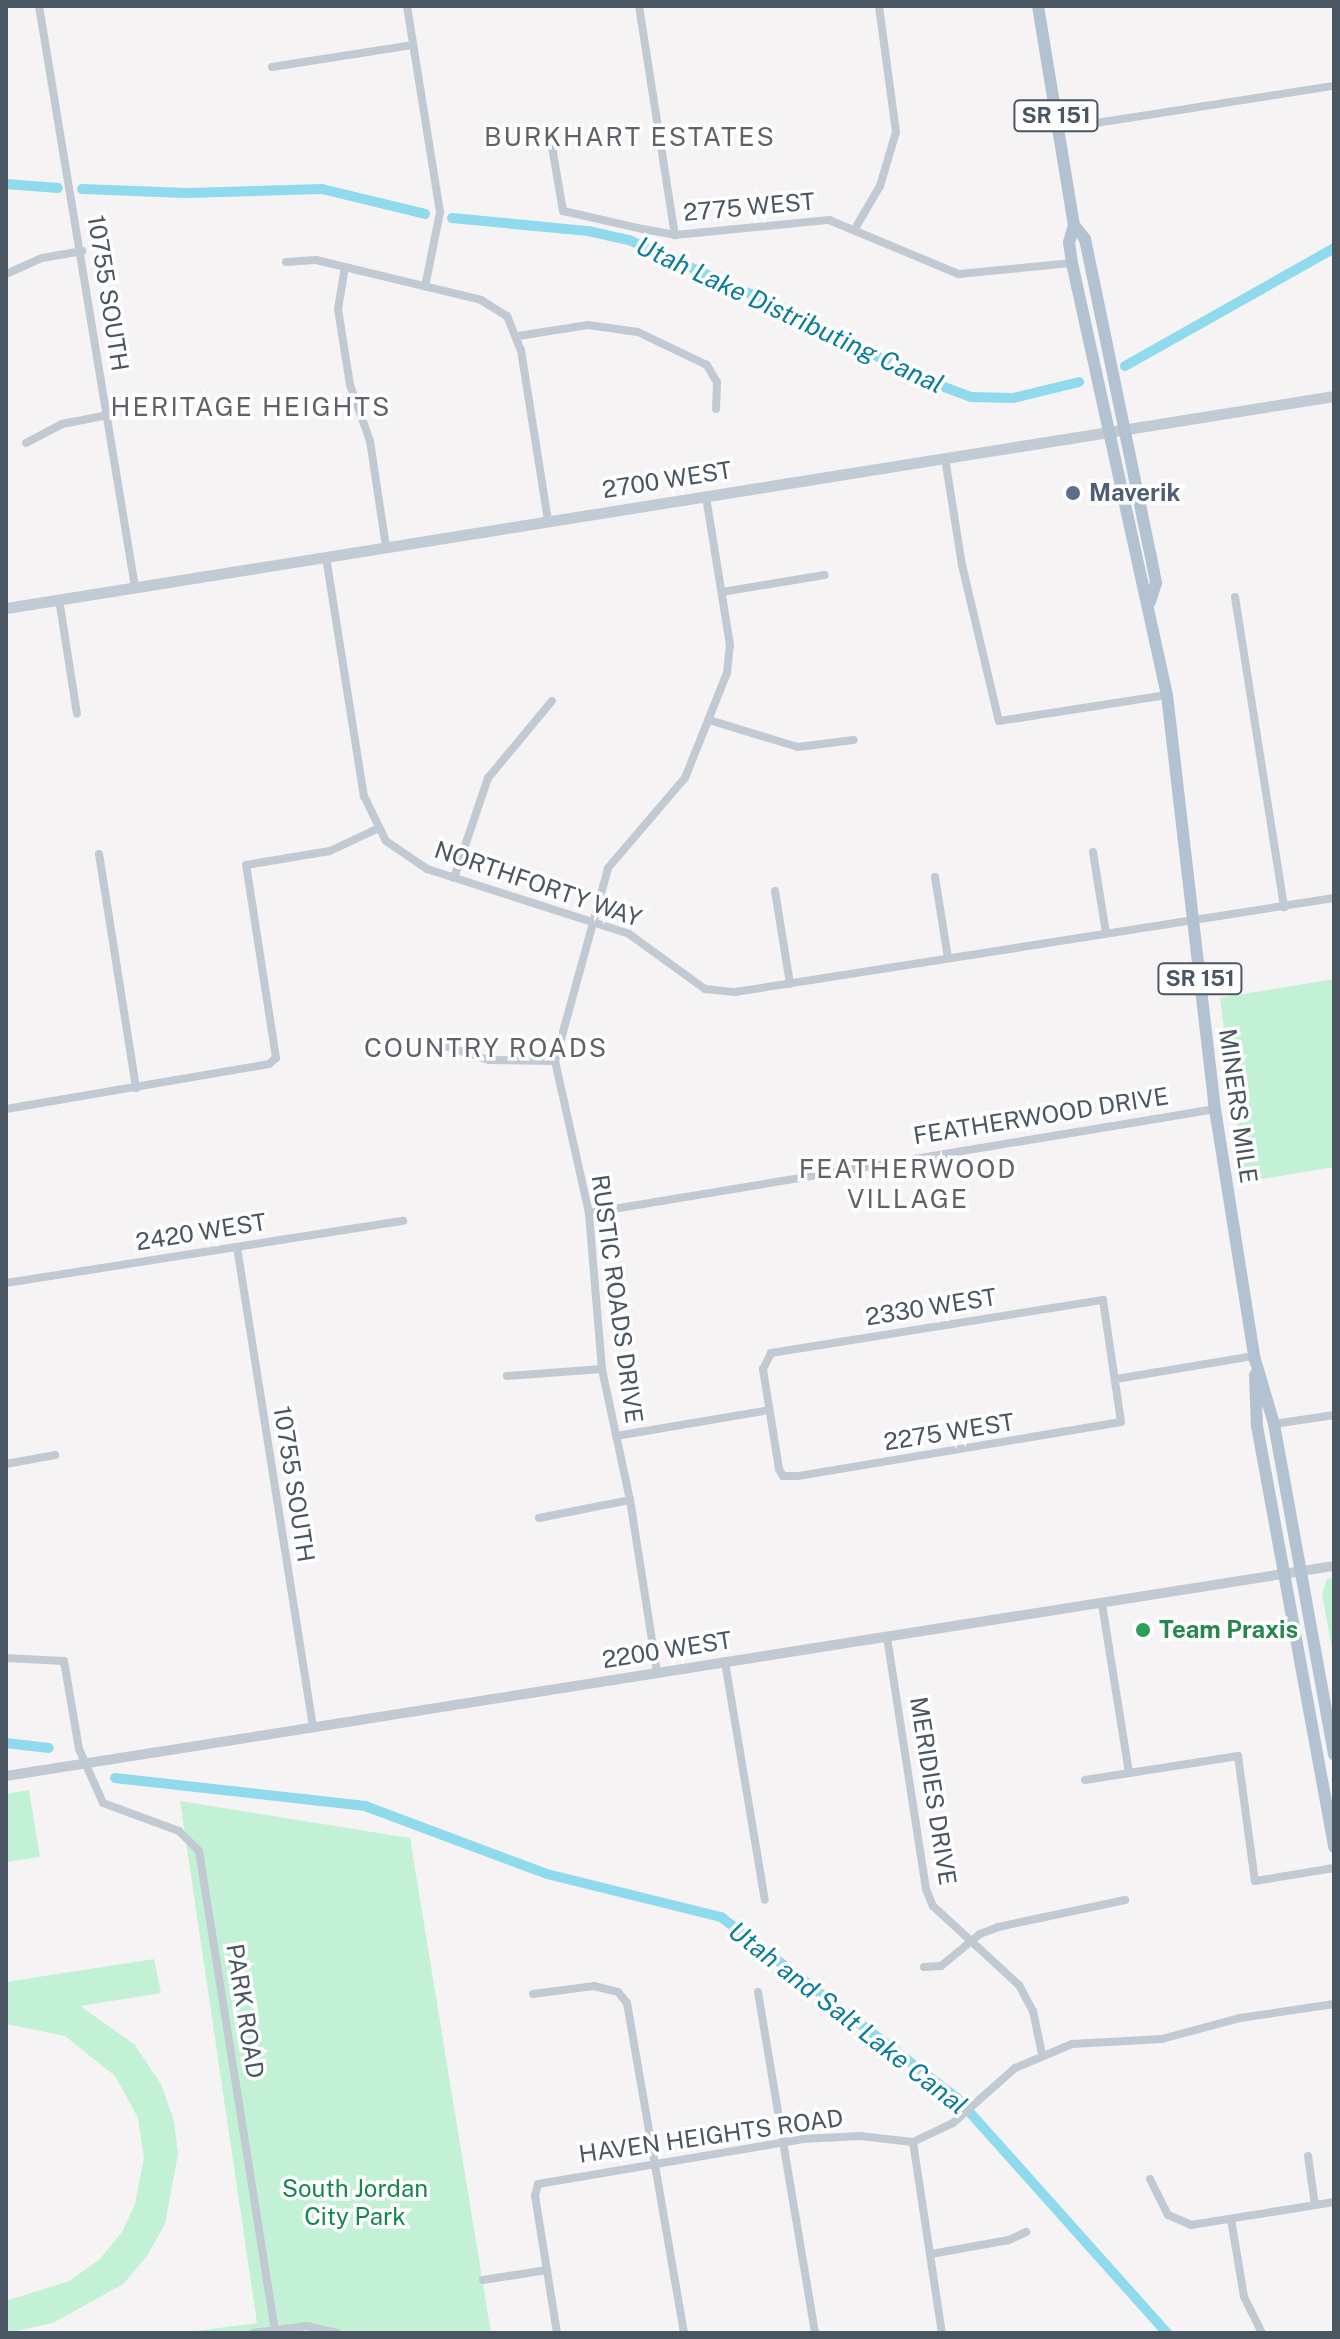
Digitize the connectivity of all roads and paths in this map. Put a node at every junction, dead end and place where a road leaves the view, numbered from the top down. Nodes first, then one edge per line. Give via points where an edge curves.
1 (39, 6) edge
2 (407, 6) edge
3 (639, 6) edge
4 (879, 6) edge
5 (1038, 6) edge
6 (413, 45) junction
7 (272, 67) dead end
8 (1334, 86) edge
9 (1058, 129) junction
10 (552, 147) dead end
11 (1074, 225) junction
12 (856, 227) junction
13 (675, 235) junction
14 (82, 251) junction
15 (286, 262) dead end
16 (1072, 263) junction
17 (345, 267) junction
18 (6, 274) edge
19 (425, 287) junction
20 (518, 336) junction
21 (1334, 396) edge
22 (716, 409) dead end
23 (108, 415) junction
24 (1124, 428) junction
25 (1107, 431) junction
26 (26, 443) dead end
27 (945, 458) junction
28 (706, 496) junction
29 (548, 521) junction
30 (386, 547) junction
31 (326, 557) junction
32 (825, 575) dead end
33 (135, 587) junction
34 (722, 592) junction
35 (1235, 597) dead end
36 (59, 599) junction
37 (1150, 602) junction
38 (6, 608) edge
39 (1167, 695) junction
40 (552, 701) dead end
41 (77, 714) dead end
42 (709, 720) junction
43 (854, 740) dead end
44 (377, 829) junction
45 (1093, 852) dead end
46 (99, 854) dead end
47 (935, 877) dead end
48 (454, 878) junction
49 (775, 891) dead end
50 (1334, 898) edge
51 (1284, 907) junction
52 (1194, 920) junction
53 (592, 922) junction
54 (1106, 933) junction
55 (948, 958) junction
56 (790, 984) junction
57 (445, 1046) dead end
58 (555, 1061) junction
59 (136, 1088) junction
60 (6, 1109) edge
61 (1215, 1109) junction
62 (589, 1213) junction
63 (403, 1221) dead end
64 (237, 1247) junction
65 (6, 1283) edge
66 (1254, 1356) junction
67 (602, 1369) junction
68 (507, 1376) dead end
69 (1116, 1379) junction
70 (769, 1410) junction
71 (1334, 1415) edge
72 (1274, 1424) junction
73 (616, 1436) junction
74 (55, 1455) dead end
75 (6, 1464) edge
76 (630, 1500) junction
77 (539, 1518) dead end
78 (1334, 1566) edge
79 (1302, 1572) junction
80 (1284, 1575) junction
81 (1102, 1604) junction
82 (887, 1637) junction
83 (6, 1658) edge
84 (725, 1662) junction
85 (657, 1672) junction
86 (313, 1727) junction
87 (1334, 1755) edge
88 (86, 1763) junction
89 (1129, 1773) junction
90 (6, 1776) edge
91 (1085, 1780) dead end
92 (1334, 1847) edge
93 (1334, 1868) edge
94 (765, 1900) dead end
95 (1125, 1900) dead end
96 (970, 1942) junction
97 (924, 1967) dead end
98 (758, 1992) dead end
99 (533, 1994) dead end
100 (1334, 2004) edge
101 (1042, 2054) junction
102 (913, 2142) junction
103 (781, 2143) junction
104 (1308, 2156) dead end
105 (655, 2163) junction
106 (1150, 2179) dead end
107 (1334, 2202) edge
108 (1315, 2205) junction
109 (1231, 2219) junction
110 (1026, 2232) dead end
111 (931, 2254) junction
112 (547, 2270) junction
113 (483, 2280) dead end
114 (275, 2329) junction
115 (253, 2333) edge
116 (337, 2333) edge
117 (557, 2333) edge
118 (684, 2333) edge
119 (815, 2333) edge
120 (942, 2333) edge
121 (1262, 2333) edge

1 - 14 street, 10755 SOUTH
2 - 6 street
3 - 13 street
4 - 12 street via 896,132 886,173
5 - 9 main road, SR 151
6 - 7 street
6 - 19 street via 440,212
8 - 9 street
9 - 11 main road, SR 151
10 - 13 street, 2775 WEST via 563,211
11 - 16 main road, SR 151 via 1069,242
11 - 24 main road, SR 151 via 1085,239
12 - 13 street, 2775 WEST via 817,220
12 - 16 street, 2775 WEST via 917,261 959,274
14 - 18 street via 42,258
14 - 23 street, 10755 SOUTH
15 - 17 street via 311,260
16 - 25 main road, SR 151
17 - 19 street
17 - 30 street via 338,309 350,385 370,441
19 - 20 street via 492,304 507,316
20 - 22 street via 588,325 638,332 707,365 717,382
20 - 29 street
21 - 24 main road, 2700 WEST
23 - 26 street via 62,424
23 - 33 street, 10755 SOUTH
24 - 25 main road, 2700 WEST
24 - 37 main road, SR 151 via 1156,583
25 - 27 main road, 2700 WEST
25 - 37 main road, SR 151 via 1141,591
27 - 28 main road, 2700 WEST
27 - 39 street via 962,565 999,721
28 - 29 main road, 2700 WEST
28 - 34 street, RUSTIC ROADS DRIVE
29 - 30 main road, 2700 WEST
30 - 31 main road, 2700 WEST
31 - 33 main road, 2700 WEST
31 - 44 street, NORTHFORTY WAY via 364,796
32 - 34 street
33 - 36 main road, 2700 WEST
34 - 42 street, RUSTIC ROADS DRIVE via 730,655
35 - 51 street
36 - 38 main road, 2700 WEST
36 - 41 street
37 - 39 main road, MINERS MILE / SR 151
39 - 52 main road, MINERS MILE / SR 151
40 - 48 street via 488,778
42 - 43 street via 798,747
42 - 53 street, RUSTIC ROADS DRIVE via 685,778 608,868
44 - 48 street, NORTHFORTY WAY via 412,862
44 - 59 street via 330,851 246,865 276,1058 260,1068
45 - 54 street
46 - 59 street
47 - 55 street
48 - 53 street, NORTHFORTY WAY
49 - 56 street
50 - 51 street, NORTHFORTY WAY
51 - 52 street, NORTHFORTY WAY
52 - 54 street, NORTHFORTY WAY
52 - 61 main road, MINERS MILE / SR 151
53 - 56 street, NORTHFORTY WAY via 646,942 678,973 705,989 735,992
53 - 58 street, RUSTIC ROADS DRIVE
54 - 55 street, NORTHFORTY WAY
55 - 56 street, NORTHFORTY WAY
57 - 58 street via 489,1060
58 - 62 street, RUSTIC ROADS DRIVE
59 - 60 street
61 - 62 street, FEATHERWOOD DRIVE
61 - 66 main road, MINERS MILE / SR 151
62 - 67 street, RUSTIC ROADS DRIVE
63 - 64 street, 2420 WEST
64 - 65 street, 2420 WEST
64 - 86 street, 10755 SOUTH
66 - 69 street
66 - 72 main road, MINERS MILE / SR 151
66 - 80 main road, SR 151 via 1265,1470
67 - 68 street
67 - 73 street, RUSTIC ROADS DRIVE
69 - 70 street, 2275 WEST via 1121,1422 783,1476
69 - 70 street, 2330 WEST via 1103,1300 765,1357
70 - 73 street
71 - 72 street
72 - 79 main road, MINERS MILE / SR 151
73 - 76 street, RUSTIC ROADS DRIVE
74 - 75 street
76 - 77 street
76 - 85 street, RUSTIC ROADS DRIVE
78 - 79 street, 2200 WEST
79 - 80 street, 2200 WEST
79 - 87 main road, SR 151
80 - 81 street, 2200 WEST
80 - 92 main road, SR 151
81 - 82 street, 2200 WEST
81 - 89 street
82 - 84 street, 2200 WEST
82 - 96 street, MERIDIES DRIVE via 926,1889 933,1906
83 - 88 street, PARK ROAD via 64,1661
84 - 85 street, 2200 WEST
84 - 94 street
85 - 86 street, 2200 WEST
86 - 88 street, 2200 WEST
88 - 90 street, 2200 WEST
88 - 114 street, PARK ROAD via 103,1803 179,1831 199,1851
89 - 91 street
89 - 93 street via 1238,1756 1255,1881
95 - 96 street via 998,1927
96 - 97 street via 941,1966
96 - 101 street, MERIDIES DRIVE via 1027,1998
98 - 103 street
99 - 105 street via 607,1988 627,2003
100 - 101 street via 1240,2018 1181,2036 1083,2042
101 - 102 street via 1003,2077 934,2136
102 - 103 street, HAVEN HEIGHTS ROAD via 860,2136
102 - 111 street
103 - 105 street, HAVEN HEIGHTS ROAD
103 - 119 street
104 - 108 street
105 - 112 street, HAVEN HEIGHTS ROAD via 538,2184 535,2196
105 - 118 street
106 - 109 street via 1168,2215 1199,2224
107 - 108 street
108 - 109 street
109 - 121 street via 1244,2297
110 - 111 street
111 - 120 street
112 - 113 street
112 - 117 street
114 - 115 street
114 - 116 street via 307,2326

